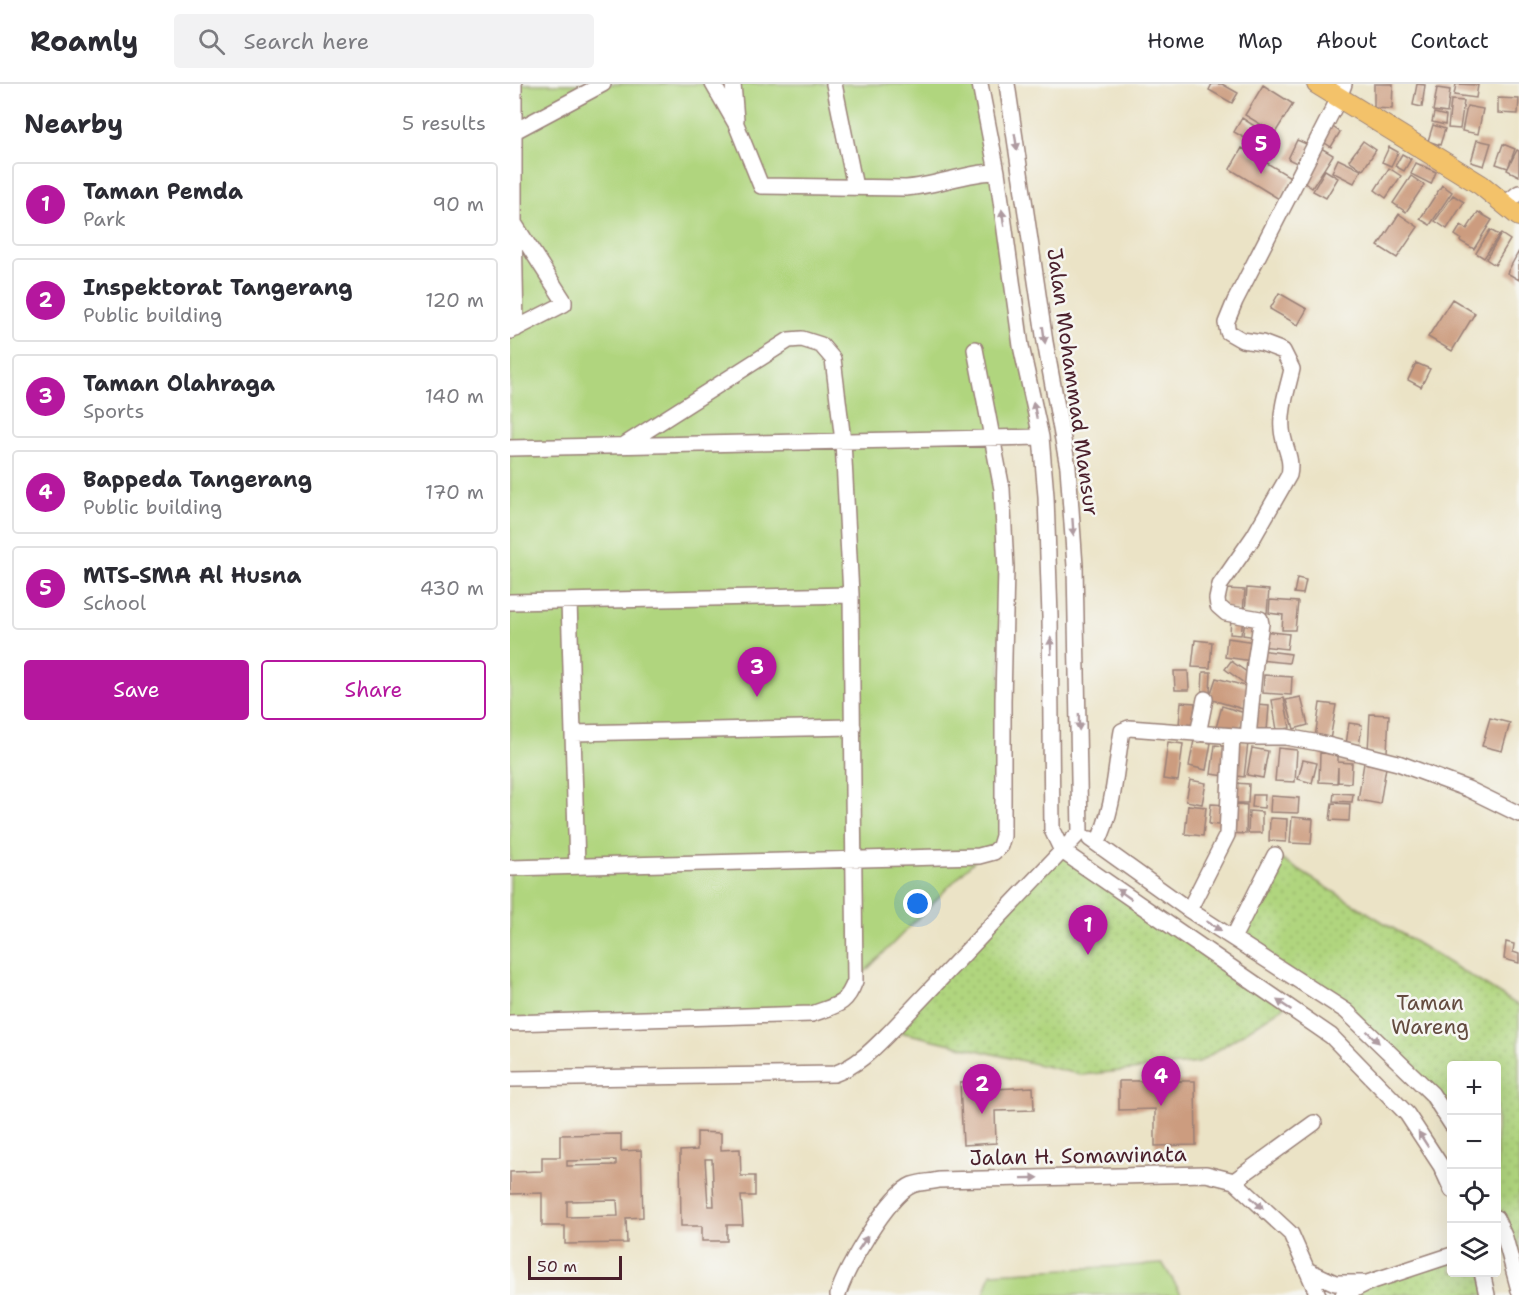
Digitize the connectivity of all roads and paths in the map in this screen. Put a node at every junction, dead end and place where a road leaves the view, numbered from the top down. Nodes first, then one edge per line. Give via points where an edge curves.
1 (514, 84) edge
2 (603, 84) edge
3 (713, 84) edge
4 (733, 84) edge
5 (834, 84) edge
6 (980, 84) edge
7 (1007, 84) edge
8 (1317, 84) edge
9 (1342, 91) edge
10 (736, 124) junction
11 (515, 131) junction
12 (997, 172) junction
13 (855, 187) junction
14 (1515, 205) edge
15 (514, 223) junction
16 (513, 330) edge
17 (975, 349) dead end
18 (993, 437) junction
19 (1041, 437) junction
20 (843, 441) junction
21 (624, 445) junction
22 (510, 448) edge
23 (852, 596) junction
24 (569, 601) junction
25 (510, 602) edge
26 (1205, 699) dead end
27 (853, 727) junction
28 (573, 733) junction
29 (1197, 734) junction
30 (1240, 737) junction
31 (1519, 814) edge
32 (1080, 832) junction
33 (1097, 844) junction
34 (1062, 851) junction
35 (1275, 855) dead end
36 (855, 859) junction
37 (577, 866) junction
38 (510, 868) edge
39 (1189, 910) junction
40 (1233, 938) junction
41 (510, 1023) edge
42 (510, 1079) edge
43 (1447, 1117) edge
44 (1314, 1123) dead end
45 (1447, 1179) edge
46 (1233, 1181) junction
47 (1501, 1240) edge
48 (1447, 1257) edge
49 (1309, 1271) junction
50 (1483, 1277) edge
51 (1367, 1283) junction
52 (1519, 1290) edge
53 (838, 1295) edge
54 (1318, 1295) edge
55 (1343, 1295) edge
56 (1487, 1295) edge

1 - 11 street
2 - 11 street
3 - 10 street
4 - 10 street
5 - 13 street
6 - 12 street, Jalan Mohammad Mansur
7 -> 32 street, Jalan Mohammad Mansur via 1045,342 1068,467 1075,566
8 - 9 main road
9 - 14 main road
9 - 30 street via 1226,323 1228,332 1242,340 1283,351 1292,369 1282,430 1290,458 1289,475 1220,585 1217,599 1226,613 1260,619 1261,624
10 - 13 street via 761,186
11 - 15 street
12 - 13 street via 930,186
19 -> 12 street, Jalan Mohammad Mansur via 1021,346
15 - 16 street
15 - 16 street via 564,304
17 - 18 street
18 - 19 street
18 - 20 street
18 - 36 street via 1003,503 1006,568 1004,820 1000,846 979,856
34 -> 19 street, Jalan Mohammad Mansur via 1052,830 1051,638
20 - 21 street
20 - 21 street via 833,359 821,345 802,339 789,340
20 - 23 street
21 - 22 street
23 - 24 street
23 - 27 street
24 - 25 street
24 - 28 street
26 - 29 street
27 - 28 street
27 - 36 street
28 - 37 street
29 - 30 street
29 - 33 street via 1124,729 1107,825
30 - 31 street via 1297,739 1398,764 1468,789
30 - 39 street via 1227,835
32 - 33 street
32 - 34 street
33 - 39 street
34 - 42 street via 892,1030 847,1069 834,1074
45 -> 34 street via 1407,1114 1331,1036
35 - 40 street
36 - 37 street
36 - 41 street via 855,981 850,996 838,1005 812,1014
37 - 38 street
39 -> 40 street
40 -> 43 street via 1347,1011 1432,1094
44 - 46 street
46 -> 49 street, Jalan H. Somawinata via 1291,1234
53 -> 46 street, Jalan H. Somawinata via 860,1248 891,1203 910,1185 939,1180 1206,1174
47 - 52 street
48 - 51 street
49 - 51 street via 1335,1283
49 - 54 street, Jalan H. Somawinata
50 - 56 street
51 - 55 street

